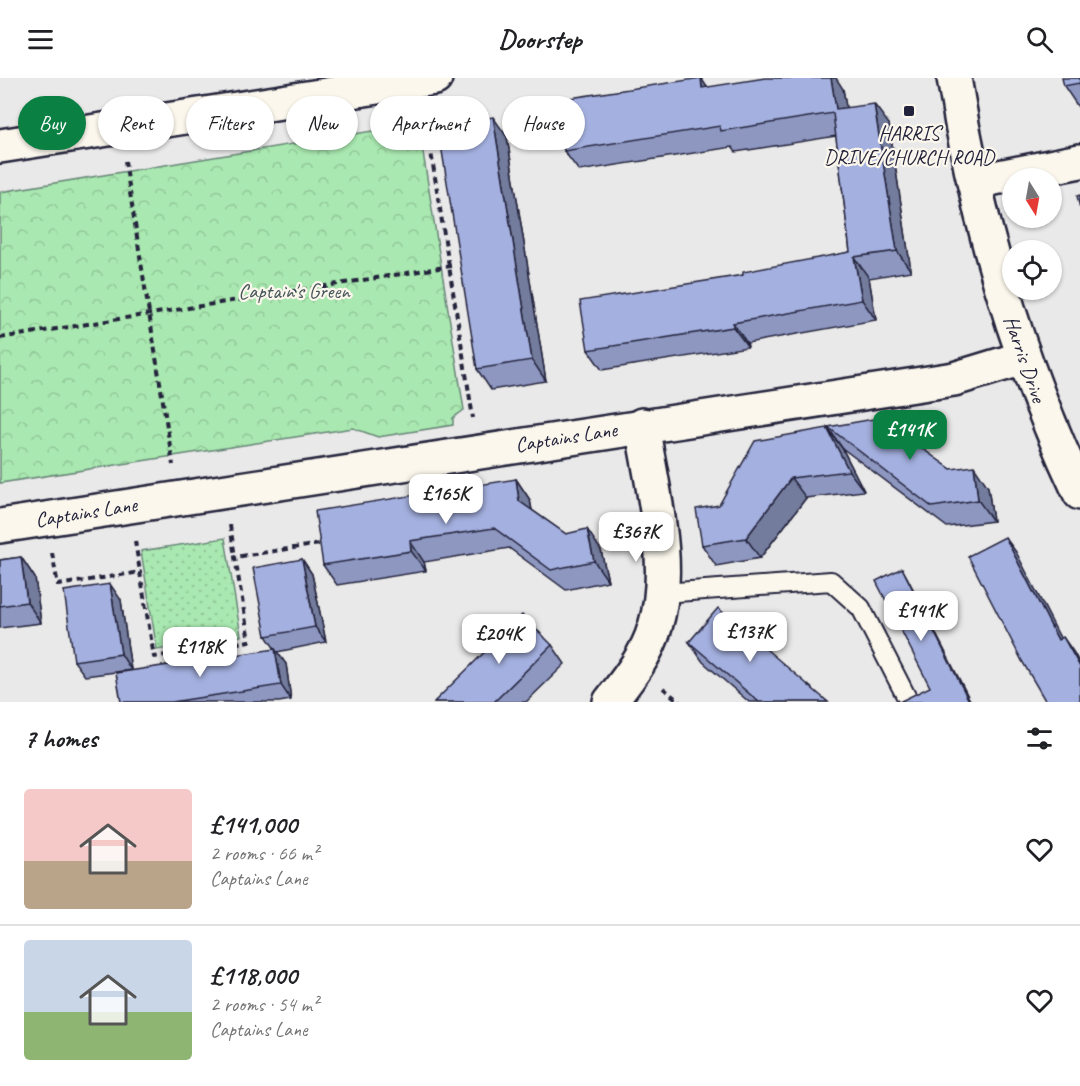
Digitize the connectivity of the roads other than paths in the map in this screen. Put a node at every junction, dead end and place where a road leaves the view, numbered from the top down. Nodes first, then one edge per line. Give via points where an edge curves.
1 (954, 78) edge
2 (427, 79) edge
3 (0, 146) edge
4 (1080, 161) edge
5 (974, 182) junction
6 (1023, 358) junction
7 (642, 425) junction
8 (1080, 494) edge
9 (0, 526) edge
10 (663, 593) junction
11 (907, 698) edge
12 (610, 702) edge

1 - 5 street, Harris Drive
2 - 3 street
4 - 5 street
5 - 6 street, Harris Drive
6 - 7 street, Captains Lane via 954,379
6 - 8 street, Harris Drive via 1048,426
7 - 9 street, Captains Lane
7 - 10 street
10 - 11 lane via 831,581 861,608
10 - 12 street via 655,629 642,658

